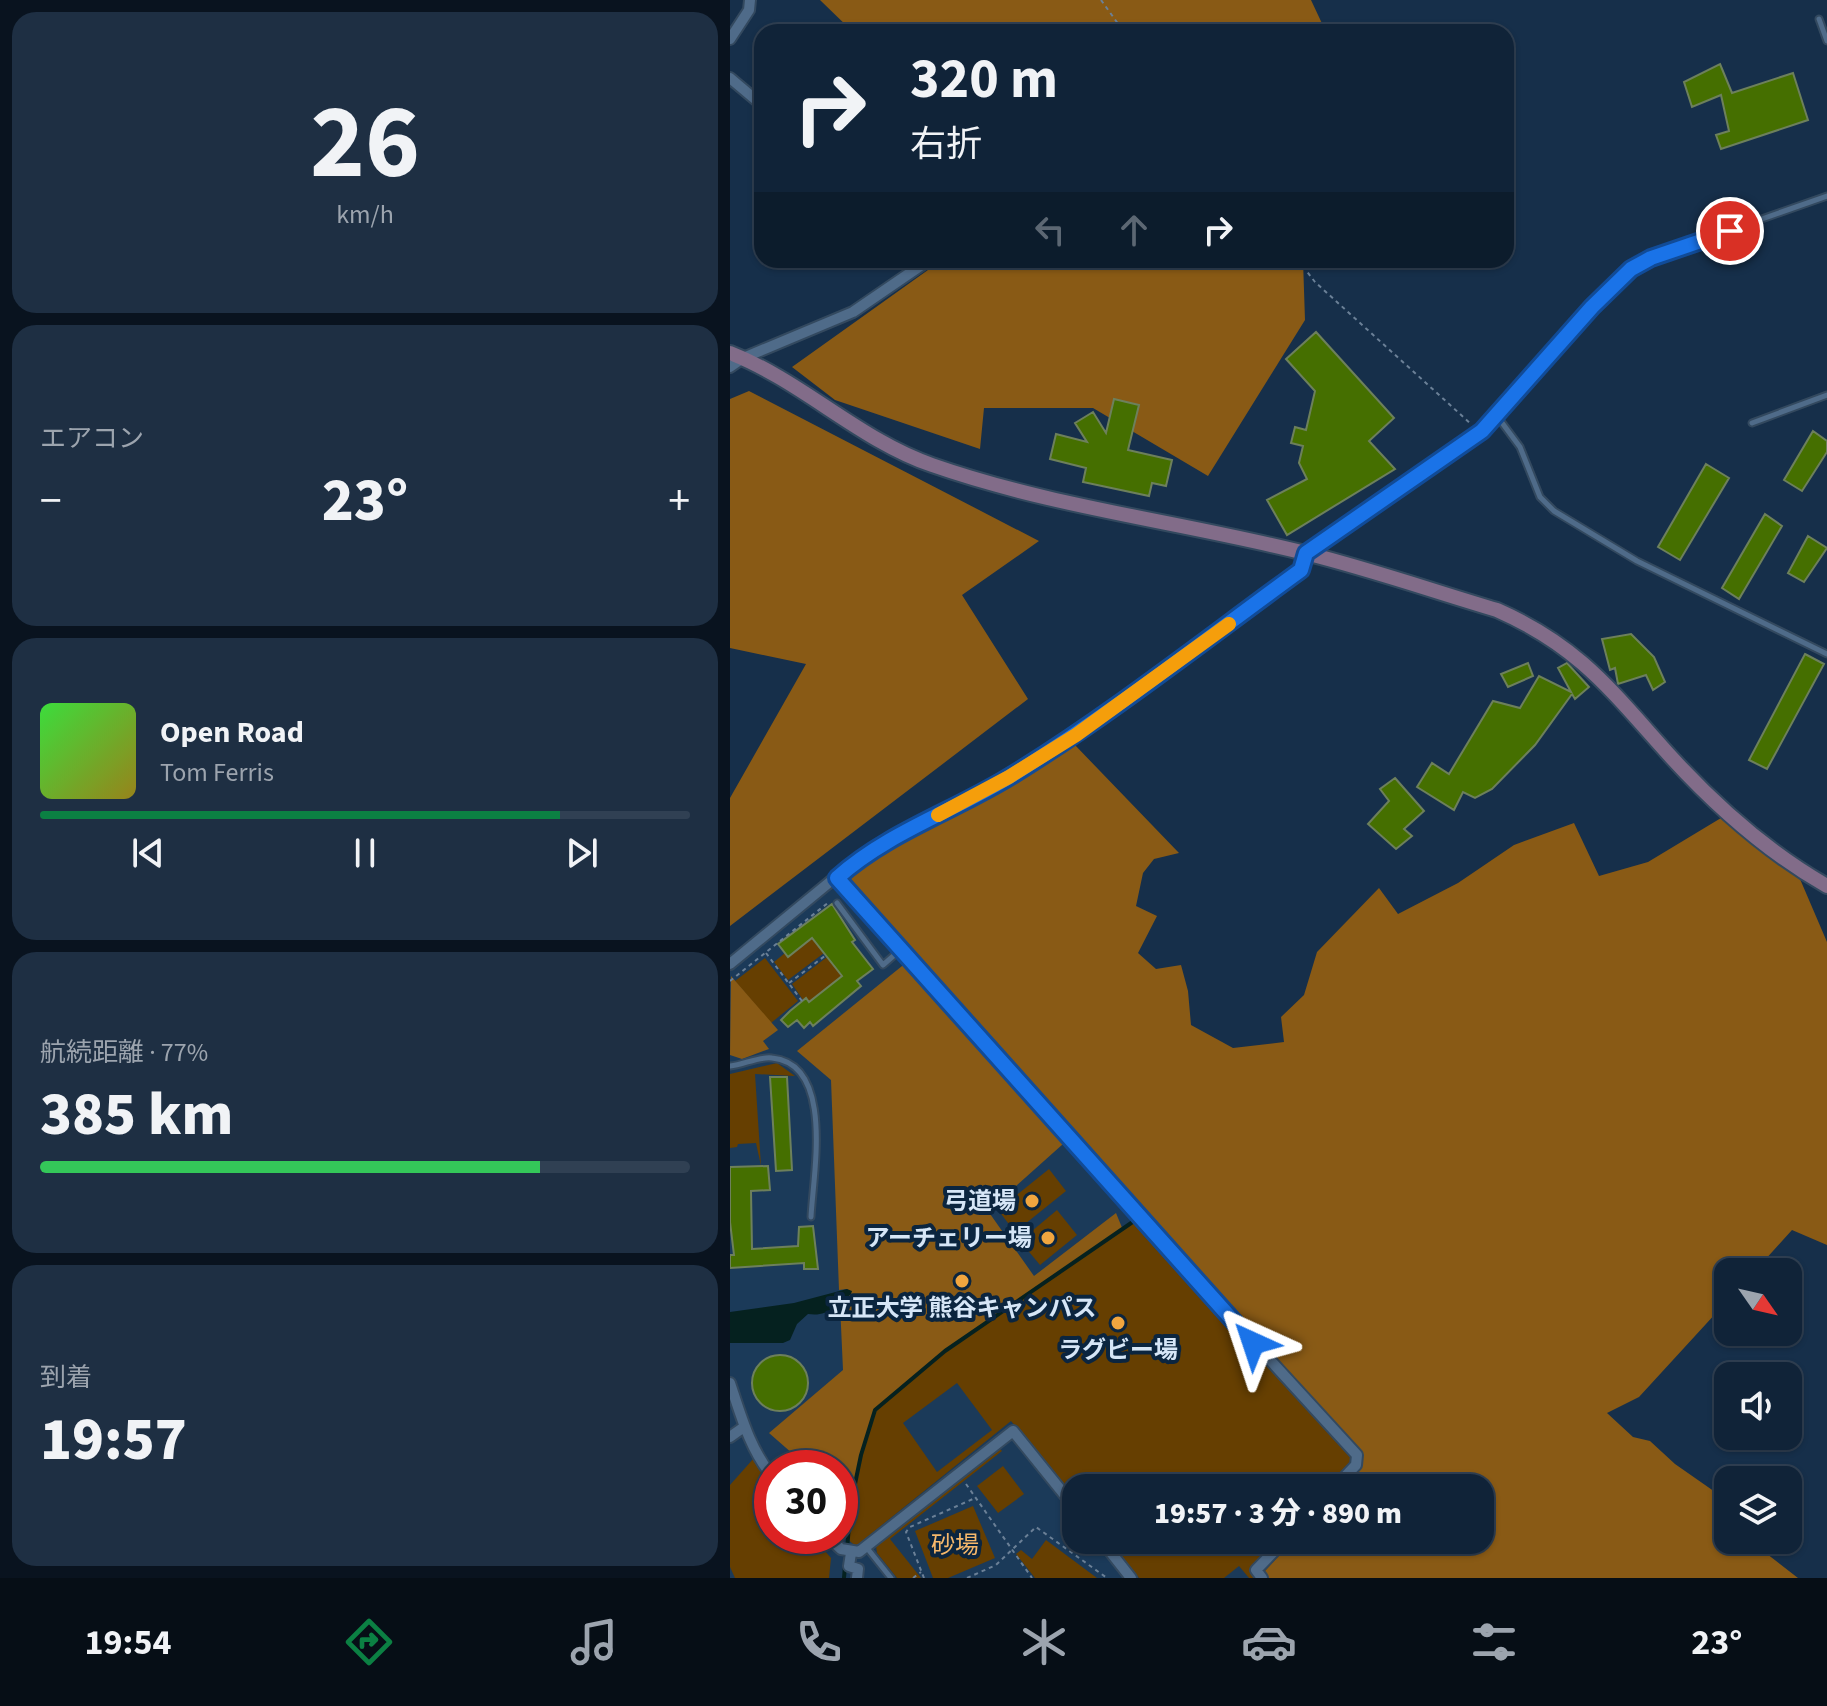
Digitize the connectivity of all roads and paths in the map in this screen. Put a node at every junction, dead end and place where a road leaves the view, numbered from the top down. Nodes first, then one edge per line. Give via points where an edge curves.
1 (750, 0) edge
2 (1101, 0) edge
3 (1819, 19) dead end
4 (1118, 24) edge
5 (730, 39) edge
6 (1827, 41) edge
7 (730, 78) edge
8 (754, 98) edge
9 (1827, 196) edge
10 (917, 268) edge
11 (1304, 268) edge
12 (736, 356) edge
13 (730, 367) edge
14 (1827, 395) edge
15 (1494, 419) junction
16 (1752, 423) dead end
17 (1480, 433) junction
18 (1306, 553) junction
19 (1827, 654) edge
20 (837, 878) junction
21 (1827, 886) edge
22 (834, 902) joint
23 (901, 949) junction
24 (765, 952) junction
25 (826, 955) dead end
26 (730, 964) edge
27 (730, 981) edge
28 (788, 983) junction
29 (802, 1001) dead end
30 (730, 1066) edge
31 (811, 1217) dead end
32 (730, 1386) edge
33 (744, 1427) junction
34 (730, 1437) edge
35 (755, 1450) edge
36 (960, 1474) junction
37 (1347, 1474) edge
38 (1062, 1492) edge
39 (975, 1498) junction
40 (866, 1547) junction
41 (1010, 1550) junction
42 (858, 1552) edge
43 (851, 1554) edge
44 (1112, 1554) edge
45 (1271, 1554) edge
46 (922, 1571) junction
47 (857, 1578) edge
48 (891, 1578) edge
49 (913, 1578) edge
50 (924, 1578) edge
51 (967, 1578) edge
52 (1032, 1578) edge
53 (1107, 1578) edge
54 (1131, 1578) edge
55 (1262, 1578) edge

1 - 5 street
2 - 4 path
3 - 6 lane
7 - 8 street
9 - 15 lane via 1631,269
10 - 12 street via 853,312
11 - 17 path
12 - 13 street
12 - 18 street via 929,464 1021,491
14 - 16 lane
15 - 17 street
15 - 19 lane via 1520,447 1540,497 1554,511 1637,561
17 - 18 street
18 - 20 street via 1301,570 1076,735 859,858
18 - 21 street via 1497,610 1541,631 1602,678 1713,798 1784,861
20 - 23 street
20 - 26 street
22 - 23 lane via 883,965
22 - 24 path
23 - 37 street via 1357,1455
24 - 27 path
24 - 28 path
25 - 28 path
28 - 29 path
30 - 31 lane via 769,1057 797,1068 807,1081 817,1114
32 - 33 street
33 - 34 street
33 - 35 street
36 - 38 street via 1013,1431
36 - 39 path
36 - 40 street
39 - 41 path
39 - 46 path via 906,1532
40 - 42 street
40 - 48 lane
41 - 51 path via 996,1565
41 - 52 path
41 - 53 path via 1040,1528
43 - 47 street via 849,1566 858,1569
44 - 54 street
45 - 55 street via 1256,1570
46 - 49 path
46 - 50 path

